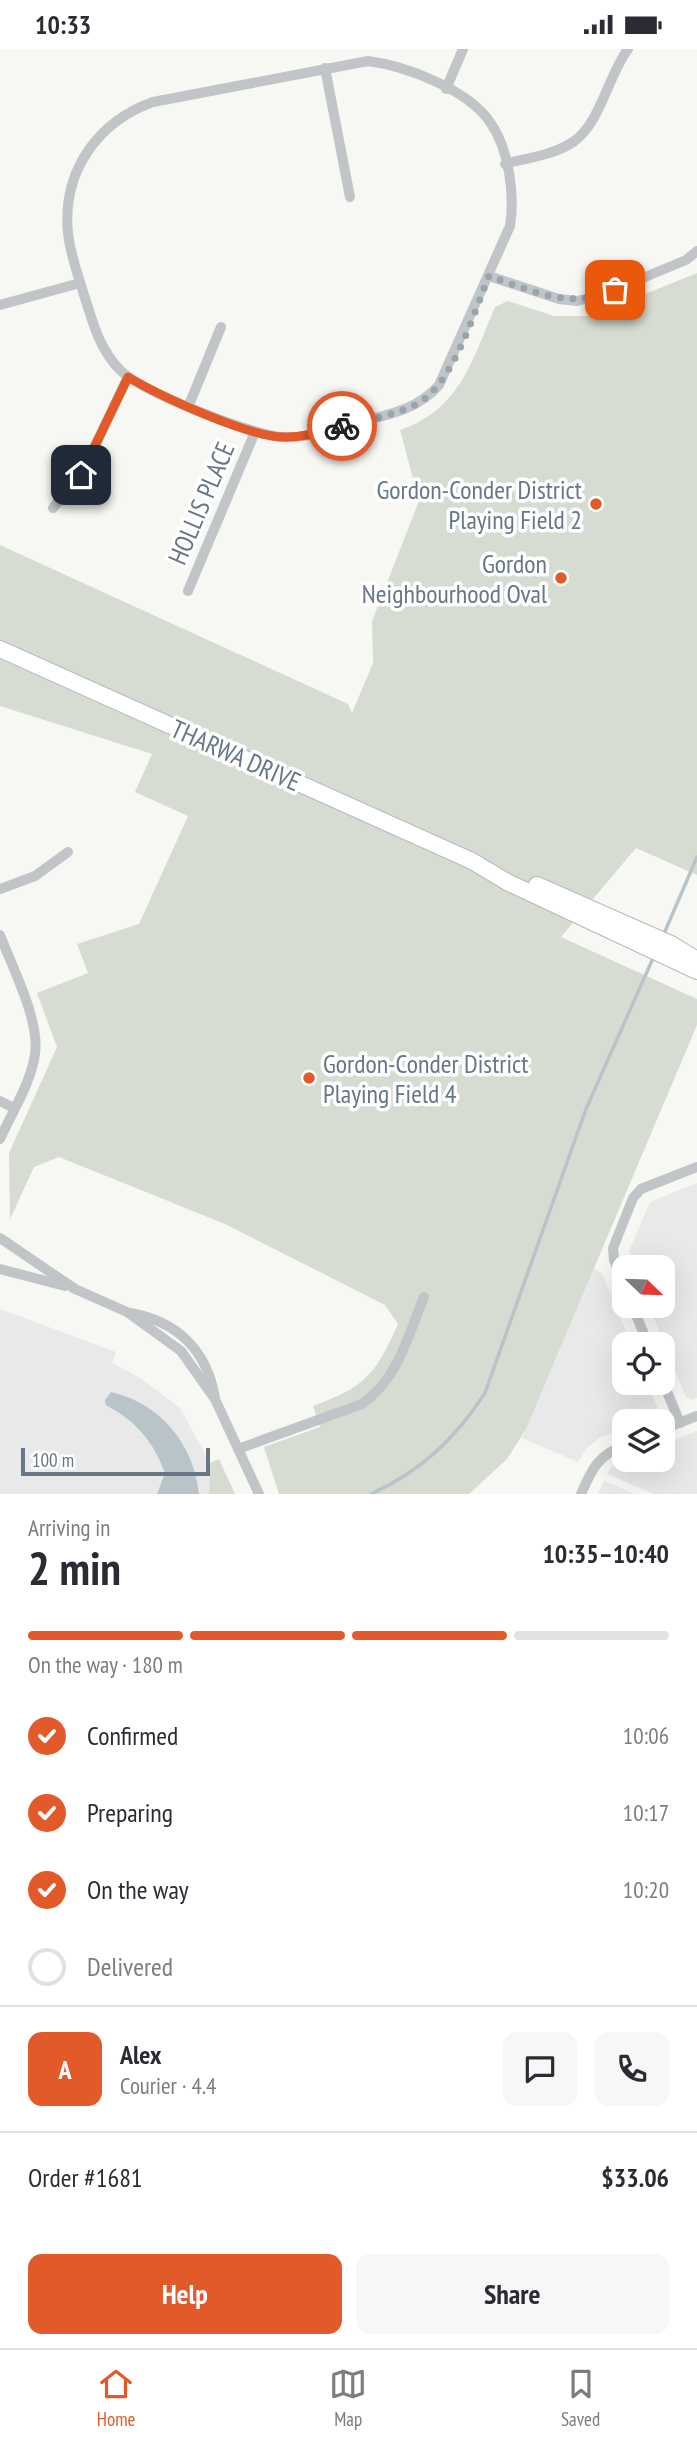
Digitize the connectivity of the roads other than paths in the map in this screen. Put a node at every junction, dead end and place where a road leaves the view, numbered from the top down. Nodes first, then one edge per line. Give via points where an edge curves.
1 (463, 49) edge
2 (628, 49) edge
3 (325, 68) junction
4 (446, 89) junction
5 (505, 164) junction
6 (350, 197) dead end
7 (697, 251) edge
8 (489, 276) junction
9 (80, 283) junction
10 (0, 305) edge
11 (221, 327) dead end
12 (128, 377) junction
13 (189, 405) junction
14 (255, 432) junction
15 (53, 508) dead end
16 (188, 591) dead end
17 (0, 649) edge
18 (68, 852) dead end
19 (0, 889) edge
20 (0, 935) edge
21 (692, 963) edge
22 (0, 1101) edge
23 (14, 1108) junction
24 (0, 1139) edge
25 (697, 1167) edge
26 (0, 1238) edge
27 (614, 1255) edge
28 (0, 1269) edge
29 (75, 1289) junction
30 (424, 1297) dead end
31 (668, 1395) edge
32 (697, 1416) edge
33 (680, 1423) junction
34 (675, 1425) edge
35 (238, 1449) junction
36 (612, 1450) edge
37 (259, 1494) edge
38 (581, 1494) edge

1 - 4 street
2 - 5 street via 614,67 585,131 556,150
3 - 4 street via 368,61 391,64
3 - 6 street
3 - 9 street via 153,102 121,115 103,129 90,146 68,207 68,232
4 - 5 street via 479,109 491,123
5 - 8 street via 511,216
7 - 8 street via 686,260 586,300 559,299
8 - 14 street via 449,369 433,393 417,404 309,435
9 - 10 street
9 - 12 street via 98,338
11 - 13 street
12 - 13 street
12 - 15 street via 81,475
13 - 14 street
14 - 16 street, HOLLIS PLACE
17 - 21 main road, THARWA DRIVE via 472,862 512,874
18 - 19 street via 35,876
20 - 23 street via 34,1027 36,1047
22 - 23 street
23 - 24 street
25 - 27 street via 641,1189 633,1198
26 - 29 street
28 - 29 street
29 - 35 street via 127,1312 149,1316 184,1336 211,1375 215,1399
30 - 35 street via 390,1379 378,1393 362,1404
31 - 33 street
32 - 33 street
33 - 34 street
35 - 37 street
36 - 38 street via 595,1463

